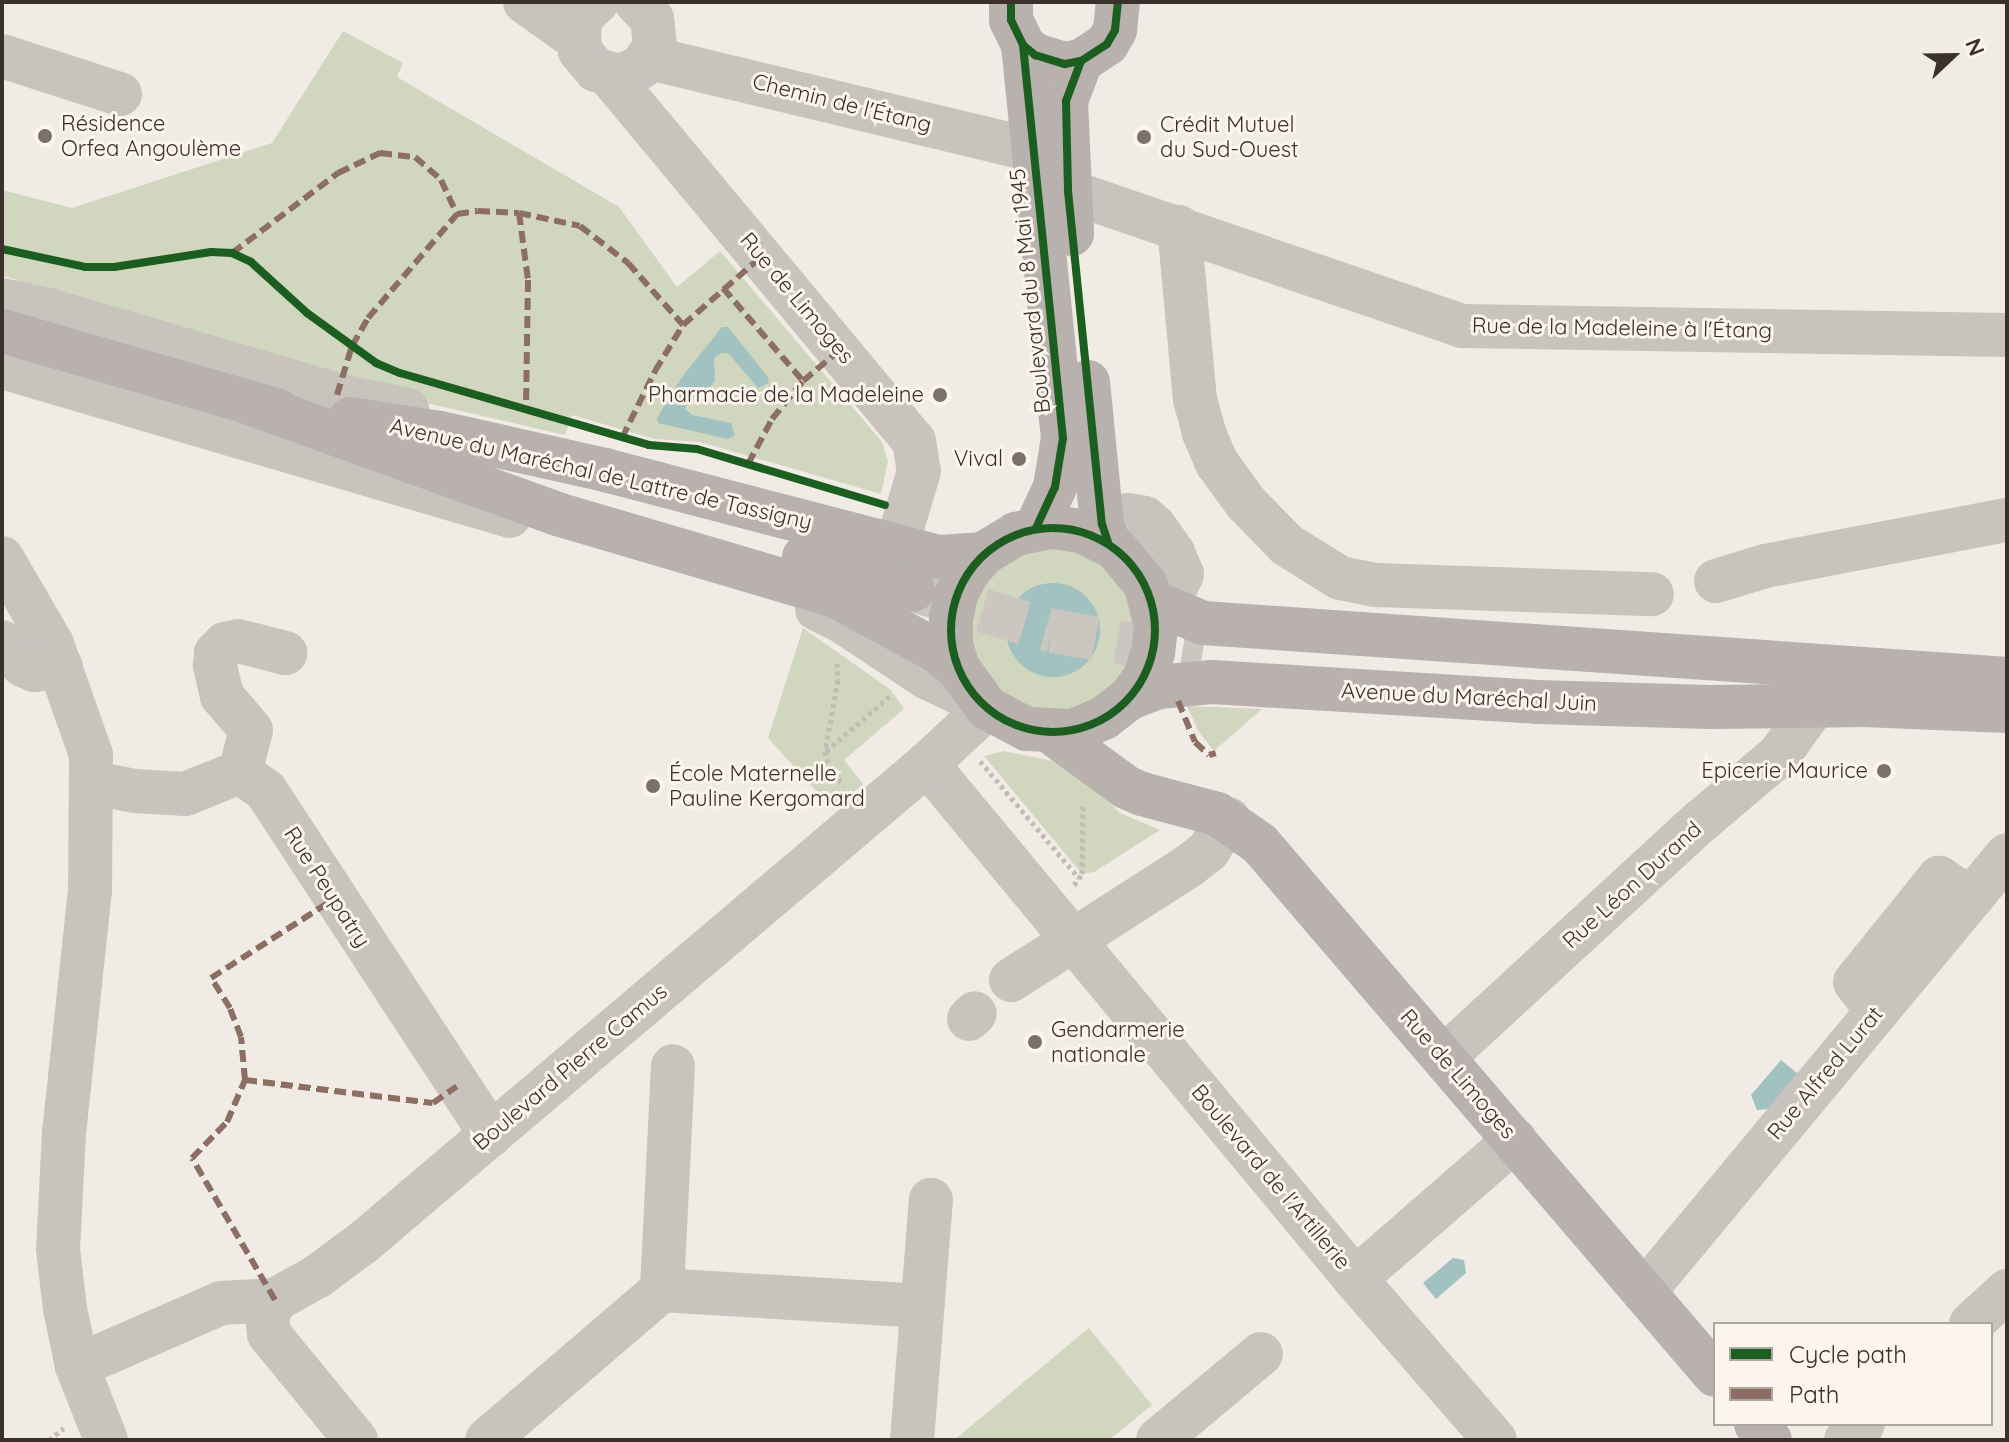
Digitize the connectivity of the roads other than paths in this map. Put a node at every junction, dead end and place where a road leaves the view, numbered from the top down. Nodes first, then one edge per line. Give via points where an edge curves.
1 (525, 2) edge
2 (636, 2) edge
3 (1011, 2) edge
4 (1125, 6) edge
5 (583, 12) edge
6 (1023, 45) junction
7 (2, 56) edge
8 (650, 58) junction
9 (1081, 61) junction
10 (608, 74) junction
11 (120, 94) dead end
12 (1034, 150) junction
13 (1068, 191) junction
14 (1179, 227) junction
15 (2, 300) edge
16 (2, 331) edge
17 (2007, 335) edge
18 (2, 350) edge
19 (71, 350) junction
20 (2, 367) edge
21 (252, 404) junction
22 (2007, 520) edge
23 (829, 526) junction
24 (1036, 528) junction
25 (1097, 532) junction
26 (897, 545) junction
27 (983, 554) junction
28 (2, 558) edge
29 (1716, 581) dead end
30 (1376, 585) junction
31 (913, 590) tunnel mouth
32 (1652, 594) dead end
33 (1158, 613) junction
34 (1369, 634) junction
35 (2, 642) edge
36 (285, 653) dead end
37 (1202, 656) tunnel mouth
38 (61, 666) junction
39 (2007, 679) edge
40 (1810, 686) junction
41 (975, 693) junction
42 (1125, 704) junction
43 (2007, 711) edge
44 (1052, 733) junction
45 (927, 764) junction
46 (240, 772) junction
47 (93, 783) junction
48 (1180, 803) junction
49 (1229, 819) junction
50 (2007, 855) edge
51 (1075, 940) junction
52 (1011, 980) dead end
53 (1444, 1057) junction
54 (673, 1066) dead end
55 (491, 1135) junction
56 (1515, 1140) junction
57 (931, 1200) dead end
58 (1355, 1279) junction
59 (662, 1290) junction
60 (2007, 1291) edge
61 (1644, 1292) junction
62 (275, 1300) junction
63 (923, 1306) junction
64 (1973, 1322) edge
65 (1261, 1354) dead end
66 (77, 1366) junction
67 (1713, 1373) edge
68 (1861, 1426) edge
69 (106, 1440) edge
70 (356, 1440) edge
71 (487, 1440) edge
72 (912, 1440) edge
73 (1158, 1440) edge
74 (1495, 1440) edge
75 (1846, 1440) edge

1 - 5 street, Rue de Limoges
2 - 8 street via 656,32
3 - 6 main road, Boulevard du 8 Mai 1945 via 1011,20
4 - 9 main road via 1107,44
5 - 10 street, Rue de Limoges via 587,62
6 - 9 main road via 1050,62
6 - 12 main road, Boulevard du 8 Mai 1945
7 - 11 street
8 - 10 street via 631,73
8 - 12 street, Chemin de l'Étang
9 - 13 main road via 1066,101
10 - 26 street, Rue de Limoges via 914,441 919,471
12 - 24 main road, Boulevard du 8 Mai 1945 via 1063,438 1055,487
13 - 14 street, Rue de la Madeleine à l'Étang
13 - 25 main road
14 - 17 street, Rue de la Madeleine à l'Étang via 1462,326
14 - 30 street via 1195,399 1217,463 1287,545 1340,578
15 - 23 street via 337,395 596,450 732,489
16 - 19 main road
18 - 19 main road
19 - 21 main road
20 - 41 street via 789,597 840,620 926,677
21 - 23 main road, Avenue du Maréchal de Lattre de Tassigny via 440,433
21 - 31 main road via 624,503
21 - 41 main road, Avenue du Maréchal de Lattre de Tassigny via 557,514 835,596 922,642
22 - 29 street via 1765,566
23 - 26 main road, Avenue du Maréchal de Lattre de Tassigny
24 - 25 main road
24 - 27 main road
25 - 33 main road via 1138,571
26 - 27 main road, Avenue du Maréchal de Lattre de Tassigny via 940,557
27 - 41 main road via 956,595 951,619 951,644
28 - 38 street
30 - 32 street
30 - 34 street
33 - 34 main road, Avenue du Maréchal Juin via 1203,623
33 - 42 main road via 1145,677
34 - 40 main road, Avenue du Maréchal Juin via 1643,651
35 - 38 street via 34,670
36 - 46 street via 238,641 216,653 222,696 251,730
37 - 40 main road, Avenue du Maréchal Juin
38 - 47 street via 91,755
39 - 40 main road, Avenue du Maréchal Juin
40 - 42 main road, Avenue du Maréchal Juin via 1537,702 1212,682 1158,687
40 - 43 main road, Avenue du Maréchal Juin
40 - 53 street, Rue Léon Durand via 1807,716 1779,755
41 - 44 main road via 1027,729
41 - 45 street, Boulevard Pierre Camus
42 - 44 main road via 1089,726
42 - 48 main road, Rue de Limoges via 1127,753 1138,773
44 - 48 main road, Rue de Limoges via 1126,787
45 - 51 street, Boulevard de l'Artillerie
45 - 55 street, Boulevard Pierre Camus
46 - 47 street via 185,794
46 - 55 street, Rue Peupatry via 266,791
47 - 66 street via 90,890 64,1132 58,1249
48 - 49 main road, Rue de Limoges
49 - 51 street via 1199,858
49 - 53 main road, Rue de Limoges via 1260,844
50 - 61 street, Rue Alfred Lurat via 1971,899 1892,964 1877,1011
51 - 52 street
51 - 58 street, Boulevard de l'Artillerie
53 - 56 main road, Rue de Limoges
54 - 59 street
55 - 62 street, Boulevard Pierre Camus via 342,1259
56 - 58 street
56 - 61 main road, Rue de Limoges
57 - 63 street
58 - 74 street, Boulevard de l'Artillerie
59 - 63 street
59 - 71 street
60 - 64 street
61 - 67 main road, Rue de Limoges
62 - 66 street via 221,1303
62 - 70 street via 267,1316 269,1334
63 - 72 street
65 - 73 street
66 - 69 street
68 - 75 street

